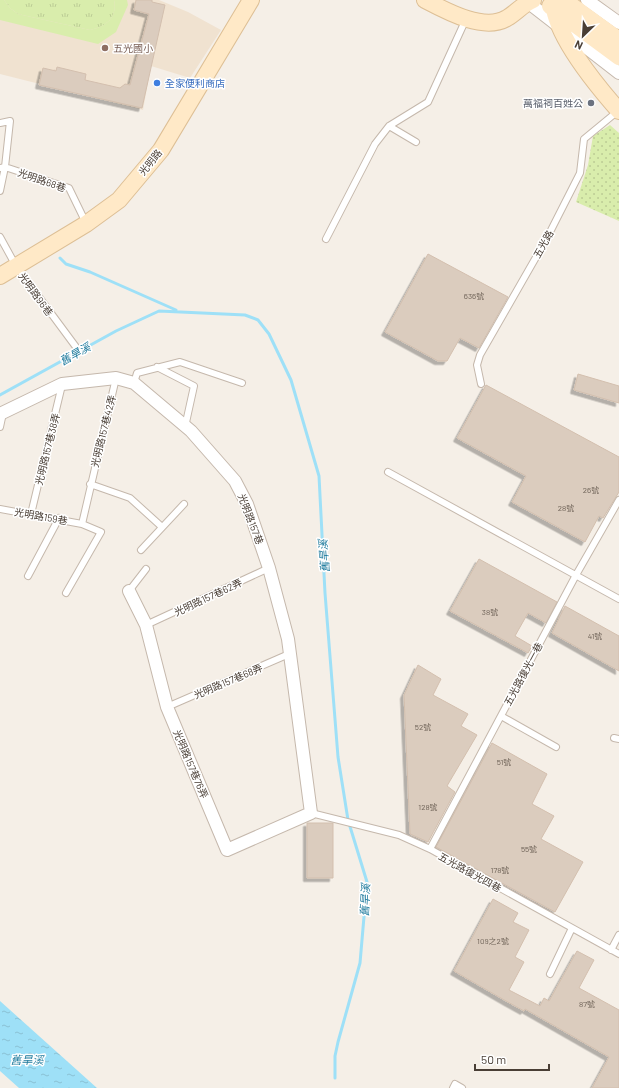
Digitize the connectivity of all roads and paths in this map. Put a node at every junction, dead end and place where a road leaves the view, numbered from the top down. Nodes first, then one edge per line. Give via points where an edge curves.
1 (251, 0) edge
2 (425, 0) edge
3 (587, 0) edge
4 (599, 0) edge
5 (544, 4) edge
6 (619, 16) edge
7 (466, 19) junction
8 (619, 23) edge
9 (619, 40) edge
10 (619, 58) edge
11 (619, 73) edge
12 (619, 111) edge
13 (0, 123) edge
14 (389, 126) junction
15 (416, 142) dead end
16 (2, 168) edge
17 (0, 191) edge
18 (86, 224) junction
19 (0, 237) edge
20 (326, 239) dead end
21 (16, 266) junction
22 (0, 276) edge
23 (76, 348) dead end
24 (157, 367) junction
25 (116, 378) junction
26 (134, 383) junction
27 (242, 383) dead end
28 (62, 384) junction
29 (481, 384) dead end
30 (2, 413) edge
31 (0, 427) edge
32 (185, 427) junction
33 (388, 472) dead end
34 (90, 484) junction
35 (619, 500) edge
36 (184, 504) dead end
37 (0, 509) edge
38 (31, 514) junction
39 (59, 518) junction
40 (82, 524) junction
41 (162, 527) junction
42 (141, 550) dead end
43 (270, 568) junction
44 (146, 569) dead end
45 (576, 575) junction
46 (28, 576) dead end
47 (129, 590) joint
48 (66, 593) dead end
49 (619, 599) edge
50 (146, 625) junction
51 (288, 654) junction
52 (167, 707) junction
53 (501, 716) junction
54 (556, 747) dead end
55 (311, 813) junction
56 (430, 849) junction
57 (572, 928) junction
58 (619, 935) edge
59 (611, 950) junction
60 (619, 954) edge
61 (550, 974) dead end
62 (453, 1088) edge
63 (462, 1088) edge

1 - 18 street, 光明路 via 161,150 119,200
2 - 7 street
3 - 8 street
4 - 6 street
5 - 7 street via 502,20 482,22
5 - 9 street
5 - 10 street
5 - 11 street
5 - 12 street, 五光路 via 566,40
7 - 14 lane via 428,102
12 - 29 lane, 五光路 via 584,139 580,173 547,238 480,355 477,365
13 - 16 lane via 10,121
14 - 15 lane
14 - 20 lane via 375,144
16 - 17 lane
16 - 18 lane, 光明路68巷 via 69,188
18 - 21 street, 光明路
19 - 21 lane, 光明路96巷
21 - 22 street, 光明路
21 - 23 lane, 光明路96巷
24 - 26 lane via 137,373
24 - 27 lane via 180,362
24 - 32 lane via 194,386
25 - 26 street, 光明路157巷
25 - 28 street, 光明路157巷
25 - 34 lane, 光明路157巷42弄
26 - 32 street, 光明路157巷
28 - 30 street, 光明路157巷
28 - 38 lane, 光明路157巷38弄
30 - 31 lane
32 - 43 street, 光明路157巷 via 235,481 247,504
33 - 45 lane
34 - 40 lane, 光明路157巷42弄
34 - 41 lane via 130,498
35 - 45 lane, 五光路復光一巷
36 - 41 lane
37 - 38 lane, 光明路159巷
38 - 39 lane, 光明路159巷
39 - 40 lane, 光明路159巷
39 - 46 lane
40 - 48 lane, 光明路159巷 via 101,532
41 - 42 lane
43 - 50 lane, 光明路157巷62弄
43 - 51 street, 光明路157巷 via 288,639
44 - 47 lane
45 - 49 lane
45 - 53 lane, 五光路復光一巷
47 - 50 street, 光明路157巷76弄
50 - 52 street, 光明路157巷76弄
51 - 52 lane, 光明路157巷68弄
51 - 55 street, 光明路157巷
52 - 55 street, 光明路157巷76弄 via 228,850
53 - 54 lane
53 - 56 lane, 五光路復光一巷
55 - 56 lane, 五光路復光四巷 via 399,835
56 - 57 lane, 五光路復光四巷
57 - 59 lane, 五光路復光四巷
57 - 61 lane
58 - 59 lane
59 - 60 lane, 五光路復光四巷
62 - 63 lane via 455,1084

